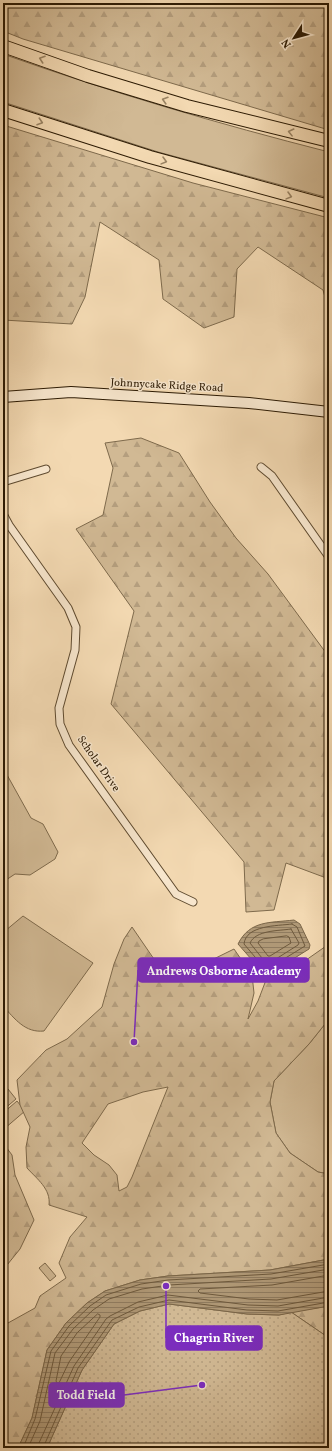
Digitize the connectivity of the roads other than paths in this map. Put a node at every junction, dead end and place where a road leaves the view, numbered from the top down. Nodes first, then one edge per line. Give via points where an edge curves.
1 (3, 46) edge
2 (3, 110) edge
3 (329, 141) edge
4 (329, 206) edge
5 (3, 397) edge
6 (329, 412) edge
7 (261, 467) dead end
8 (46, 469) dead end
9 (3, 482) edge
10 (3, 514) edge
11 (329, 557) edge
12 (192, 902) dead end

3 -> 1 highway via 187,106 88,76
2 -> 4 highway via 150,157
5 - 6 main road, Johnnycake Ridge Road via 71,392 249,403
7 - 11 street via 272,476
8 - 9 street
10 - 12 street, Scholar Drive via 68,608 76,626 75,650 59,708 60,724 69,745 176,894

